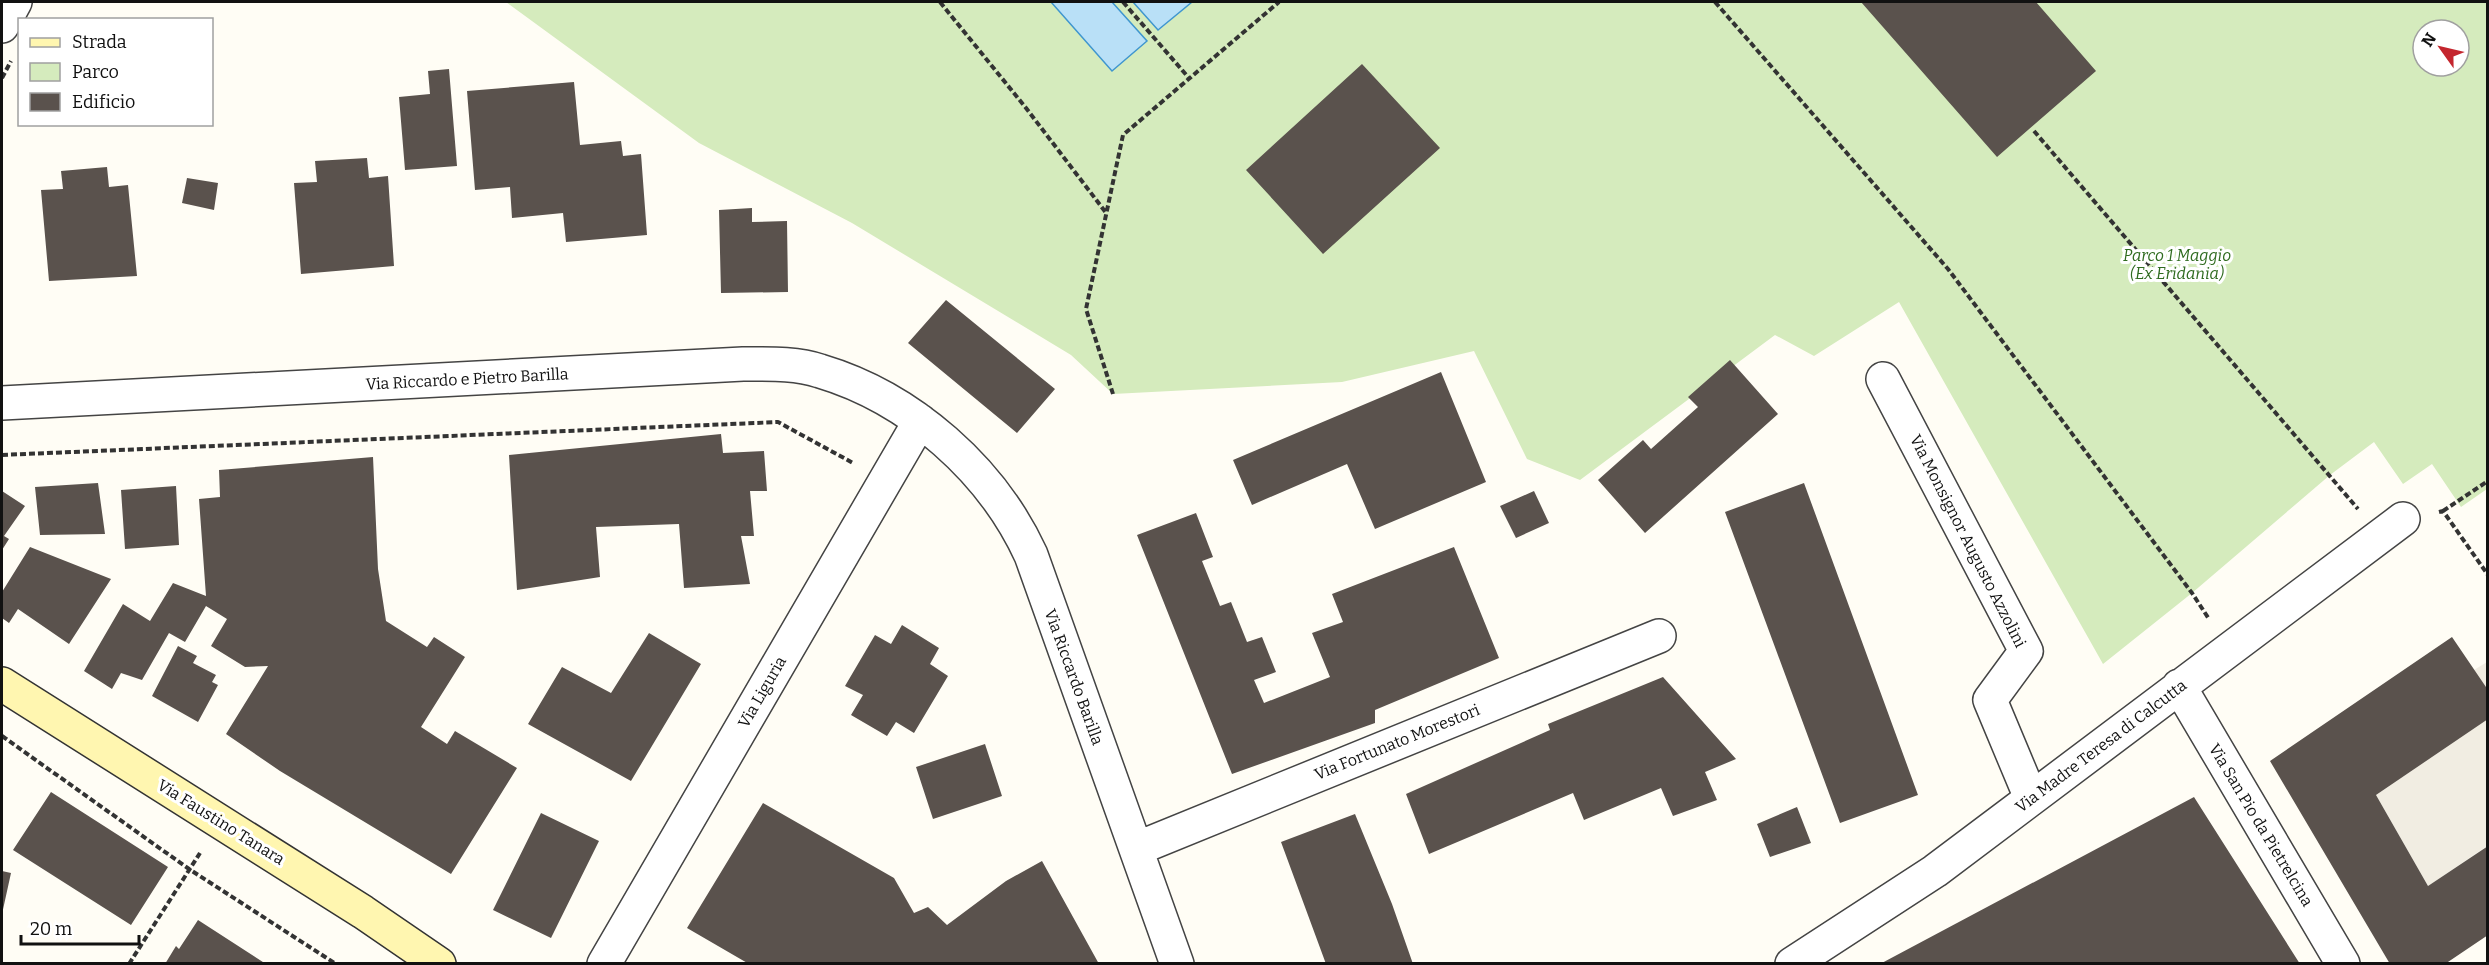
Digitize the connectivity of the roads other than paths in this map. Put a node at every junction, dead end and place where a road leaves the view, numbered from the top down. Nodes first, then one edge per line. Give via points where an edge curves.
1 (15, 2) edge
2 (2, 26) edge
3 (1883, 379) dead end
4 (2, 403) edge
5 (920, 421) junction
6 (2392, 527) road end
7 (1659, 636) dead end
8 (2, 684) edge
9 (2179, 686) junction
10 (2031, 798) junction
11 (1136, 849) junction
12 (439, 963) edge
13 (604, 963) edge
14 (1177, 963) edge
15 (1792, 963) edge
16 (2343, 963) edge

1 - 2 street
3 - 10 street, Via Monsignor Augusto Azzolini via 2026,651 1990,700
4 - 5 street, Via Riccardo e Pietro Barilla via 782,364 819,370
5 - 11 street, Via Riccardo Barilla via 985,482 1019,530
5 - 13 street, Via Liguria
6 - 9 street, Via Madre Teresa di Calcutta
7 - 11 street, Via Fortunato Morestori
8 - 12 main road, Via Faustino Tanara
9 - 10 street, Via Madre Teresa di Calcutta
9 - 16 street, Via San Pio da Pietrelcina
10 - 15 street, Via Madre Teresa di Calcutta via 1935,871
11 - 14 street, Via Riccardo Barilla

